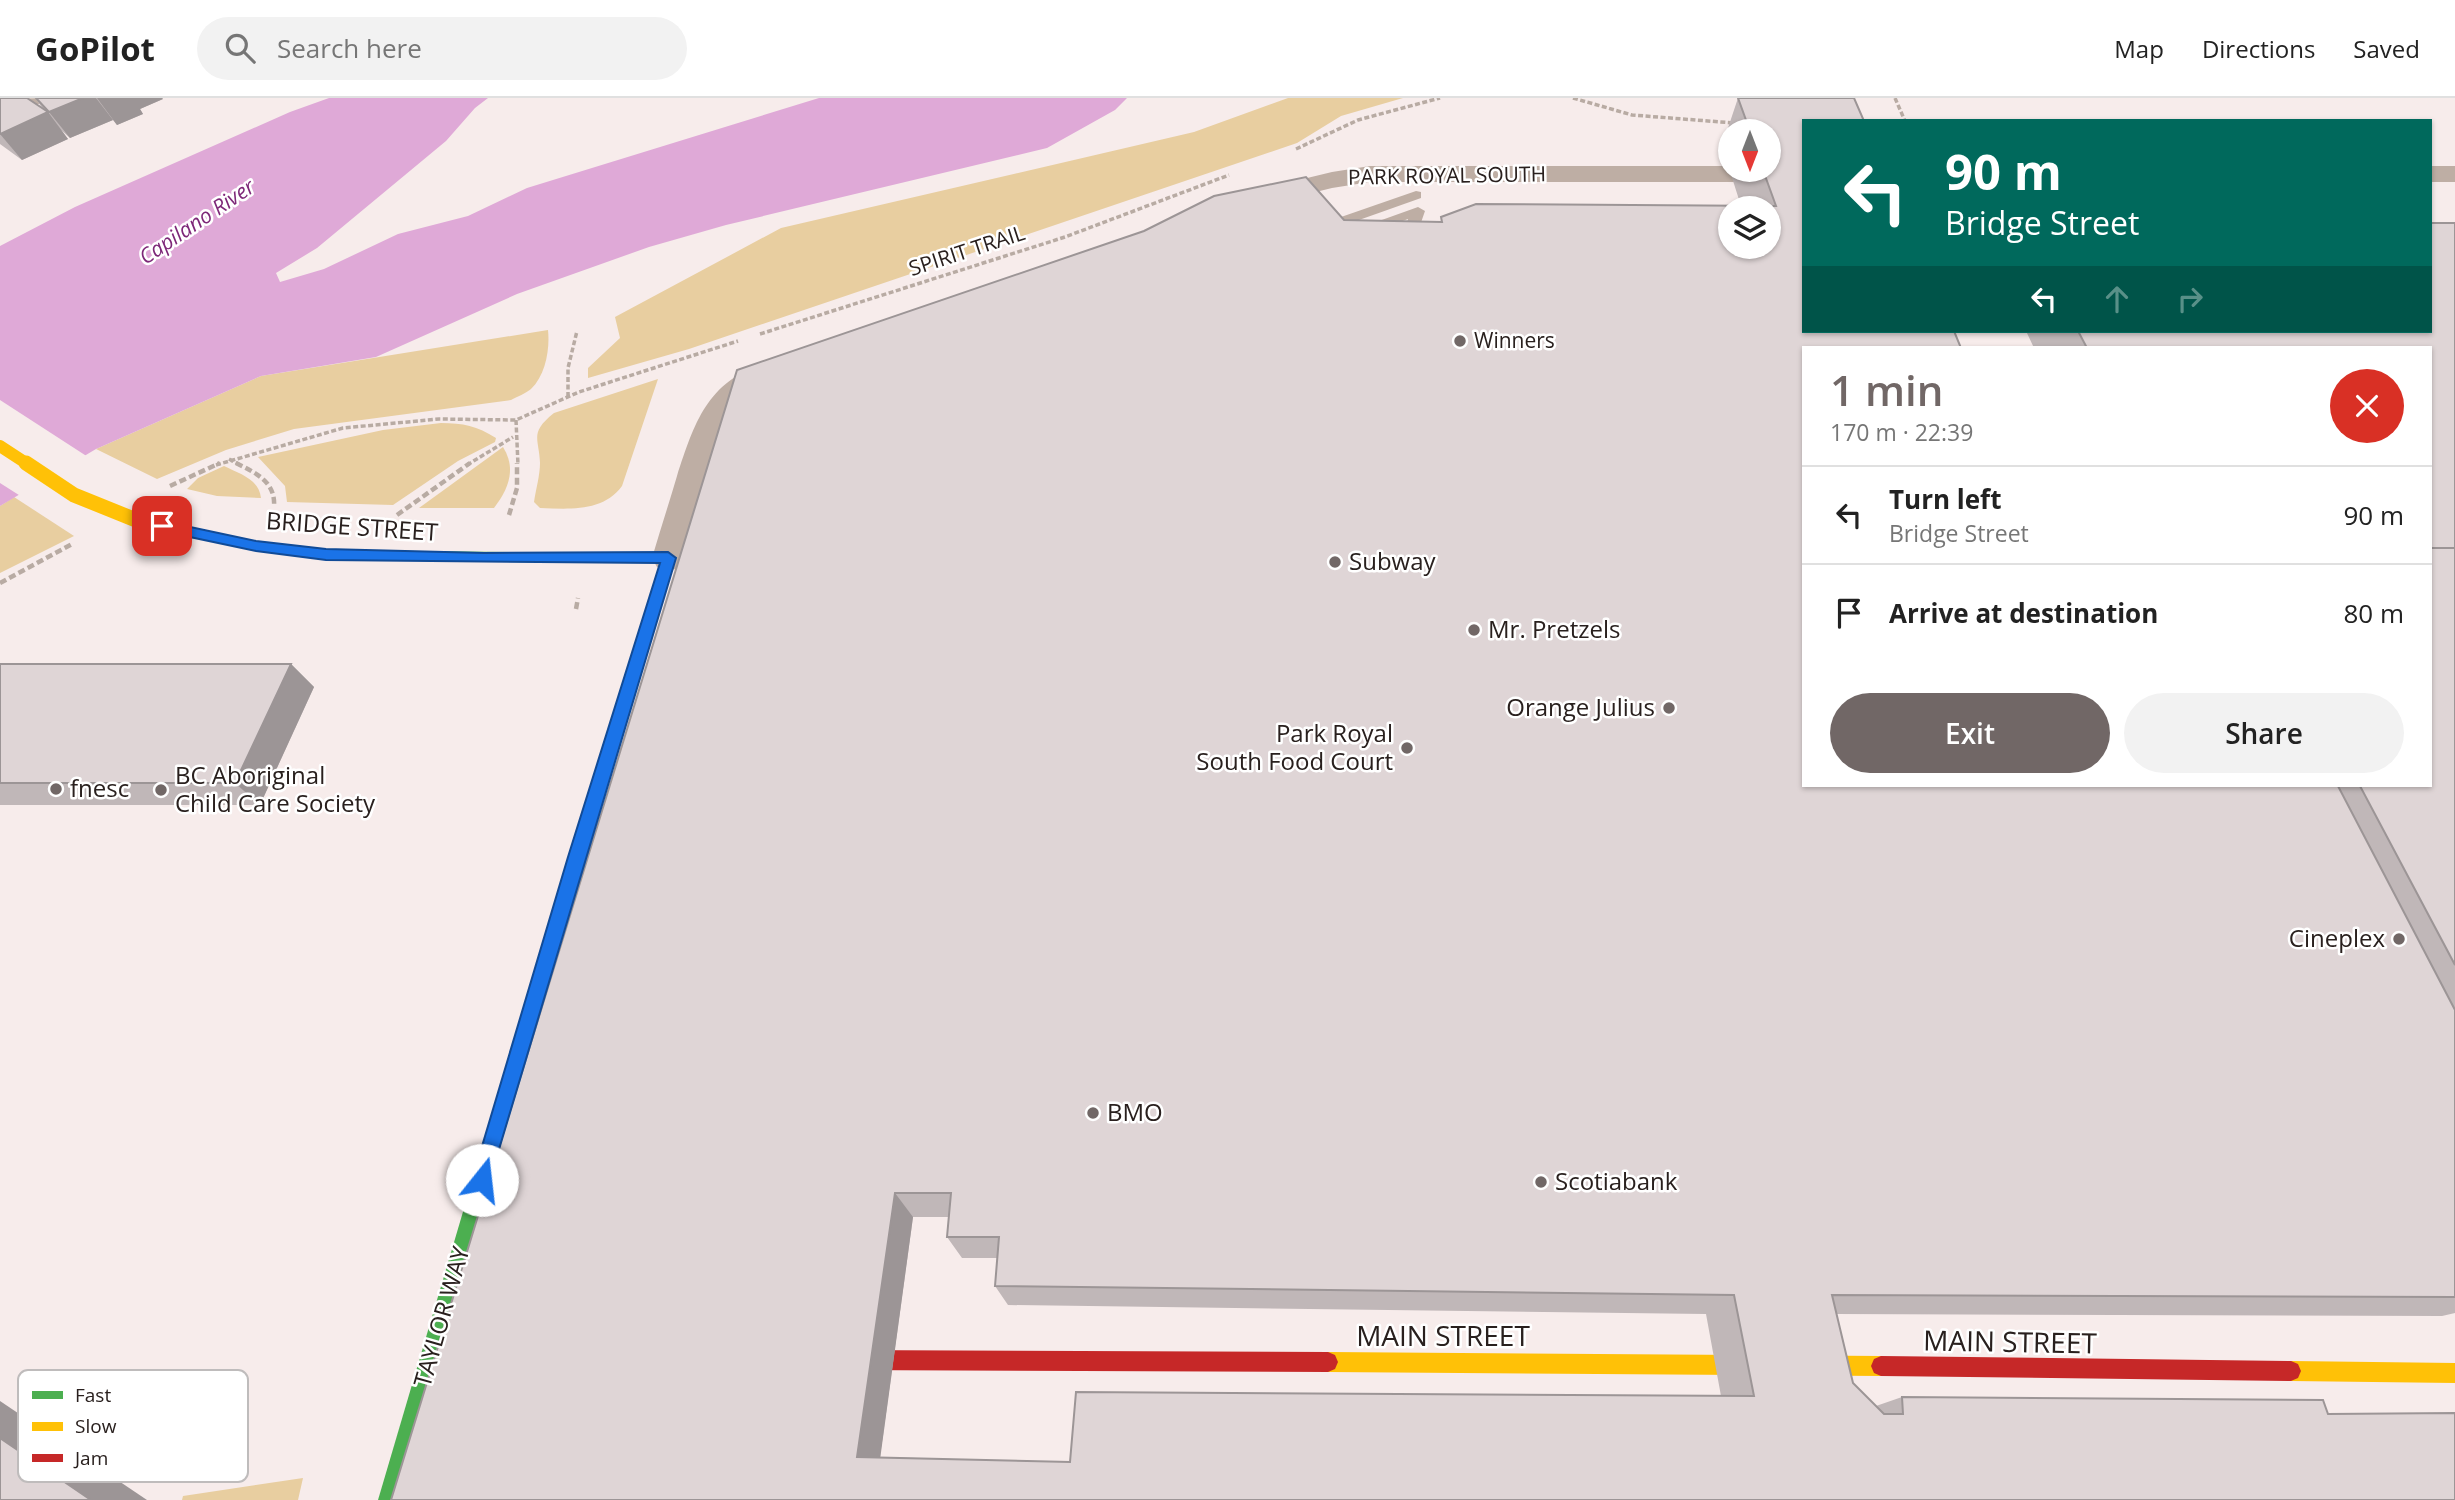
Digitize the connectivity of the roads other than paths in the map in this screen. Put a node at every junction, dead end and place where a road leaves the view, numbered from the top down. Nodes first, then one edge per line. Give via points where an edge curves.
1 (33, 98) edge
2 (0, 107) edge
3 (1802, 174) edge
4 (2432, 174) edge
5 (2455, 174) edge
6 (1414, 184) junction
7 (1239, 205) edge
8 (1423, 216) junction
9 (1315, 231) edge
10 (1350, 236) edge
11 (1388, 240) edge
12 (794, 361) edge
13 (0, 446) edge
14 (675, 557) junction
15 (821, 1359) edge
16 (2455, 1373) edge
17 (388, 1500) edge

1 - 2 street
3 - 6 street, PARK ROYAL SOUTH
4 - 5 street
6 - 7 street, PARK ROYAL SOUTH via 1370,174 1277,192
6 - 8 lane
6 - 9 lane
8 - 10 lane
8 - 11 lane via 1412,231
12 - 14 street, TAYLOR WAY via 747,383 709,425
13 - 14 street, BRIDGE STREET, bridge via 74,495 141,522 256,546 326,555
14 - 17 street, TAYLOR WAY via 576,857 438,1355
15 - 16 street, MAIN STREET

